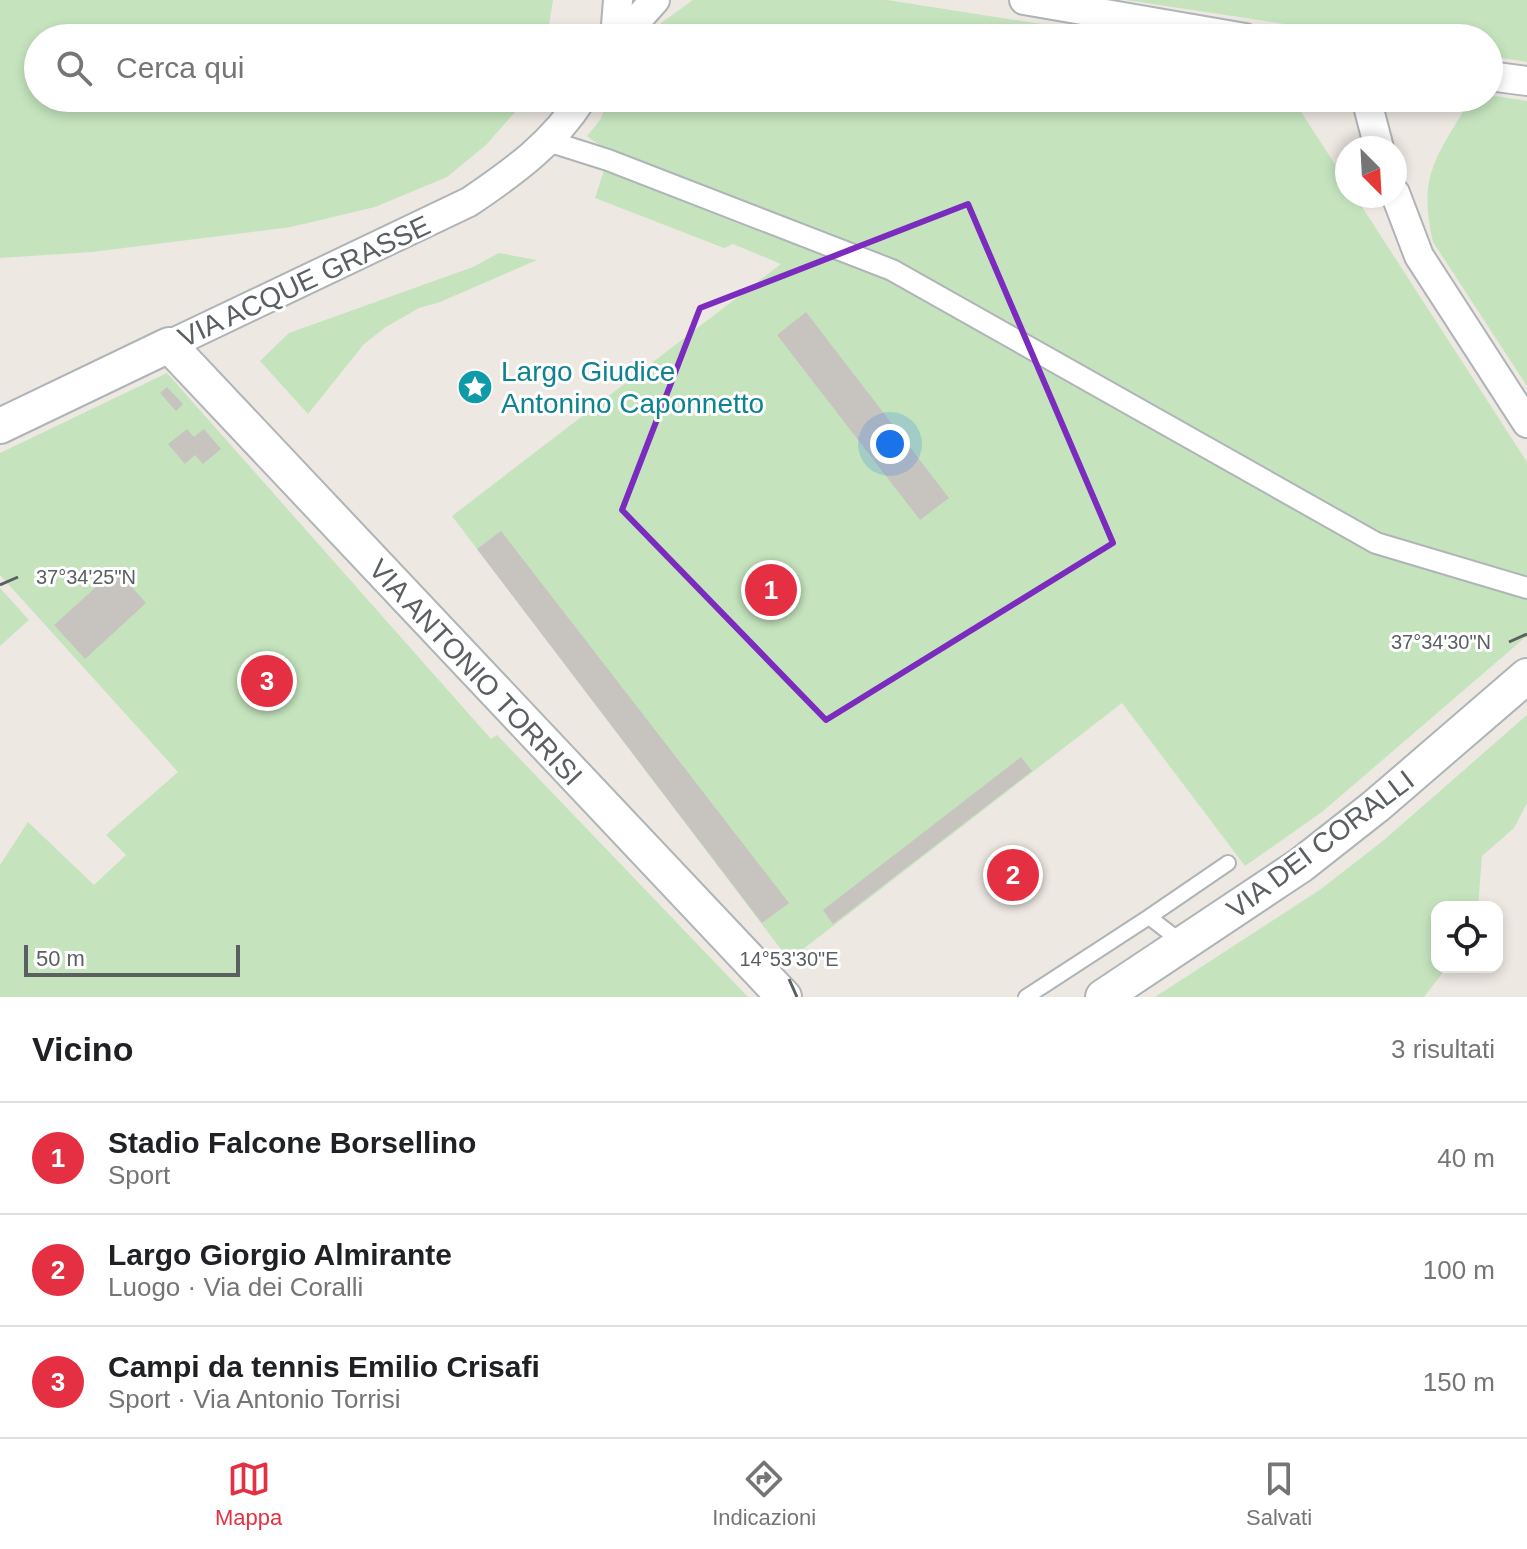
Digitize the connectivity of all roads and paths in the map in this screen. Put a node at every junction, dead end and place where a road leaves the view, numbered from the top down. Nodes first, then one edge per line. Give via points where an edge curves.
1 (618, 0) edge
2 (655, 0) edge
3 (1024, 0) edge
4 (618, 24) edge
5 (632, 24) edge
6 (1164, 24) edge
7 (1503, 78) edge
8 (1527, 81) edge
9 (571, 112) edge
10 (1370, 112) edge
11 (1376, 136) edge
12 (548, 141) junction
13 (1401, 208) edge
14 (169, 345) junction
15 (1527, 423) edge
16 (0, 426) edge
17 (1527, 588) edge
18 (1527, 676) edge
19 (1228, 863) dead end
20 (1149, 917) junction
21 (1184, 944) junction
22 (784, 997) edge
23 (1026, 997) edge
24 (1103, 997) edge

1 - 4 street
2 - 5 street
3 - 6 street
7 - 8 street
9 - 12 street, VIA ACQUE GRASSE
10 - 11 street
12 - 14 street, VIA ACQUE GRASSE via 469,202
12 - 17 street via 892,270 1376,543
13 - 15 street via 1419,256
14 - 16 street, VIA ACQUE GRASSE
14 - 22 street, VIA ANTONIO TORRISI
18 - 21 street, VIA DEI CORALLI via 1364,816
19 - 20 lane
20 - 21 lane
20 - 23 lane
21 - 24 street, VIA DEI CORALLI

